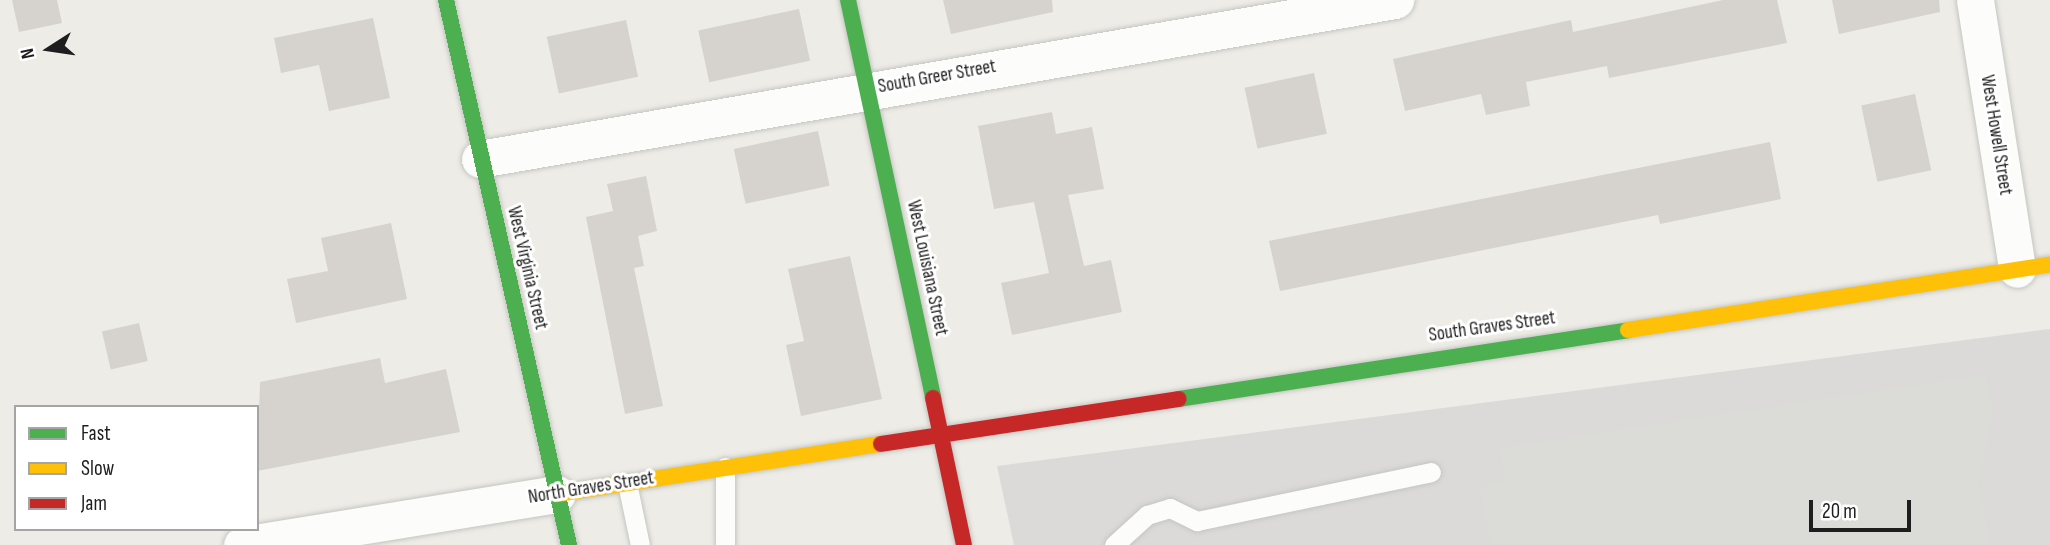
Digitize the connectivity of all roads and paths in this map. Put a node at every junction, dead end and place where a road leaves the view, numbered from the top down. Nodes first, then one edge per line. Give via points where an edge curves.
1 (446, 0) edge
2 (848, 0) edge
3 (1395, 0) edge
4 (1975, 0) edge
5 (867, 89) junction
6 (480, 159) junction
7 (2034, 267) edge
8 (940, 433) junction
9 (725, 467) junction
10 (1431, 472) dead end
11 (627, 483) junction
12 (558, 494) junction
13 (373, 535) edge
14 (242, 545) edge
15 (569, 545) edge
16 (640, 545) edge
17 (725, 545) edge
18 (964, 545) edge
19 (1114, 545) edge

1 - 6 street, West Virginia Street
2 - 5 street, West Louisiana Street
3 - 5 street, South Greer Street
4 - 7 street, West Howell Street
5 - 6 street, South Greer Street
5 - 8 street, West Louisiana Street
6 - 12 street, West Virginia Street
7 - 8 street, South Graves Street
8 - 9 street, North Graves Street
8 - 18 street, West Louisiana Street
9 - 11 street, North Graves Street
9 - 17 lane
10 - 19 lane via 1196,521 1170,508 1147,515
11 - 12 street, North Graves Street
11 - 16 lane
12 - 13 street, North Graves Street
12 - 15 street, West Virginia Street
13 - 14 street, North Graves Street

